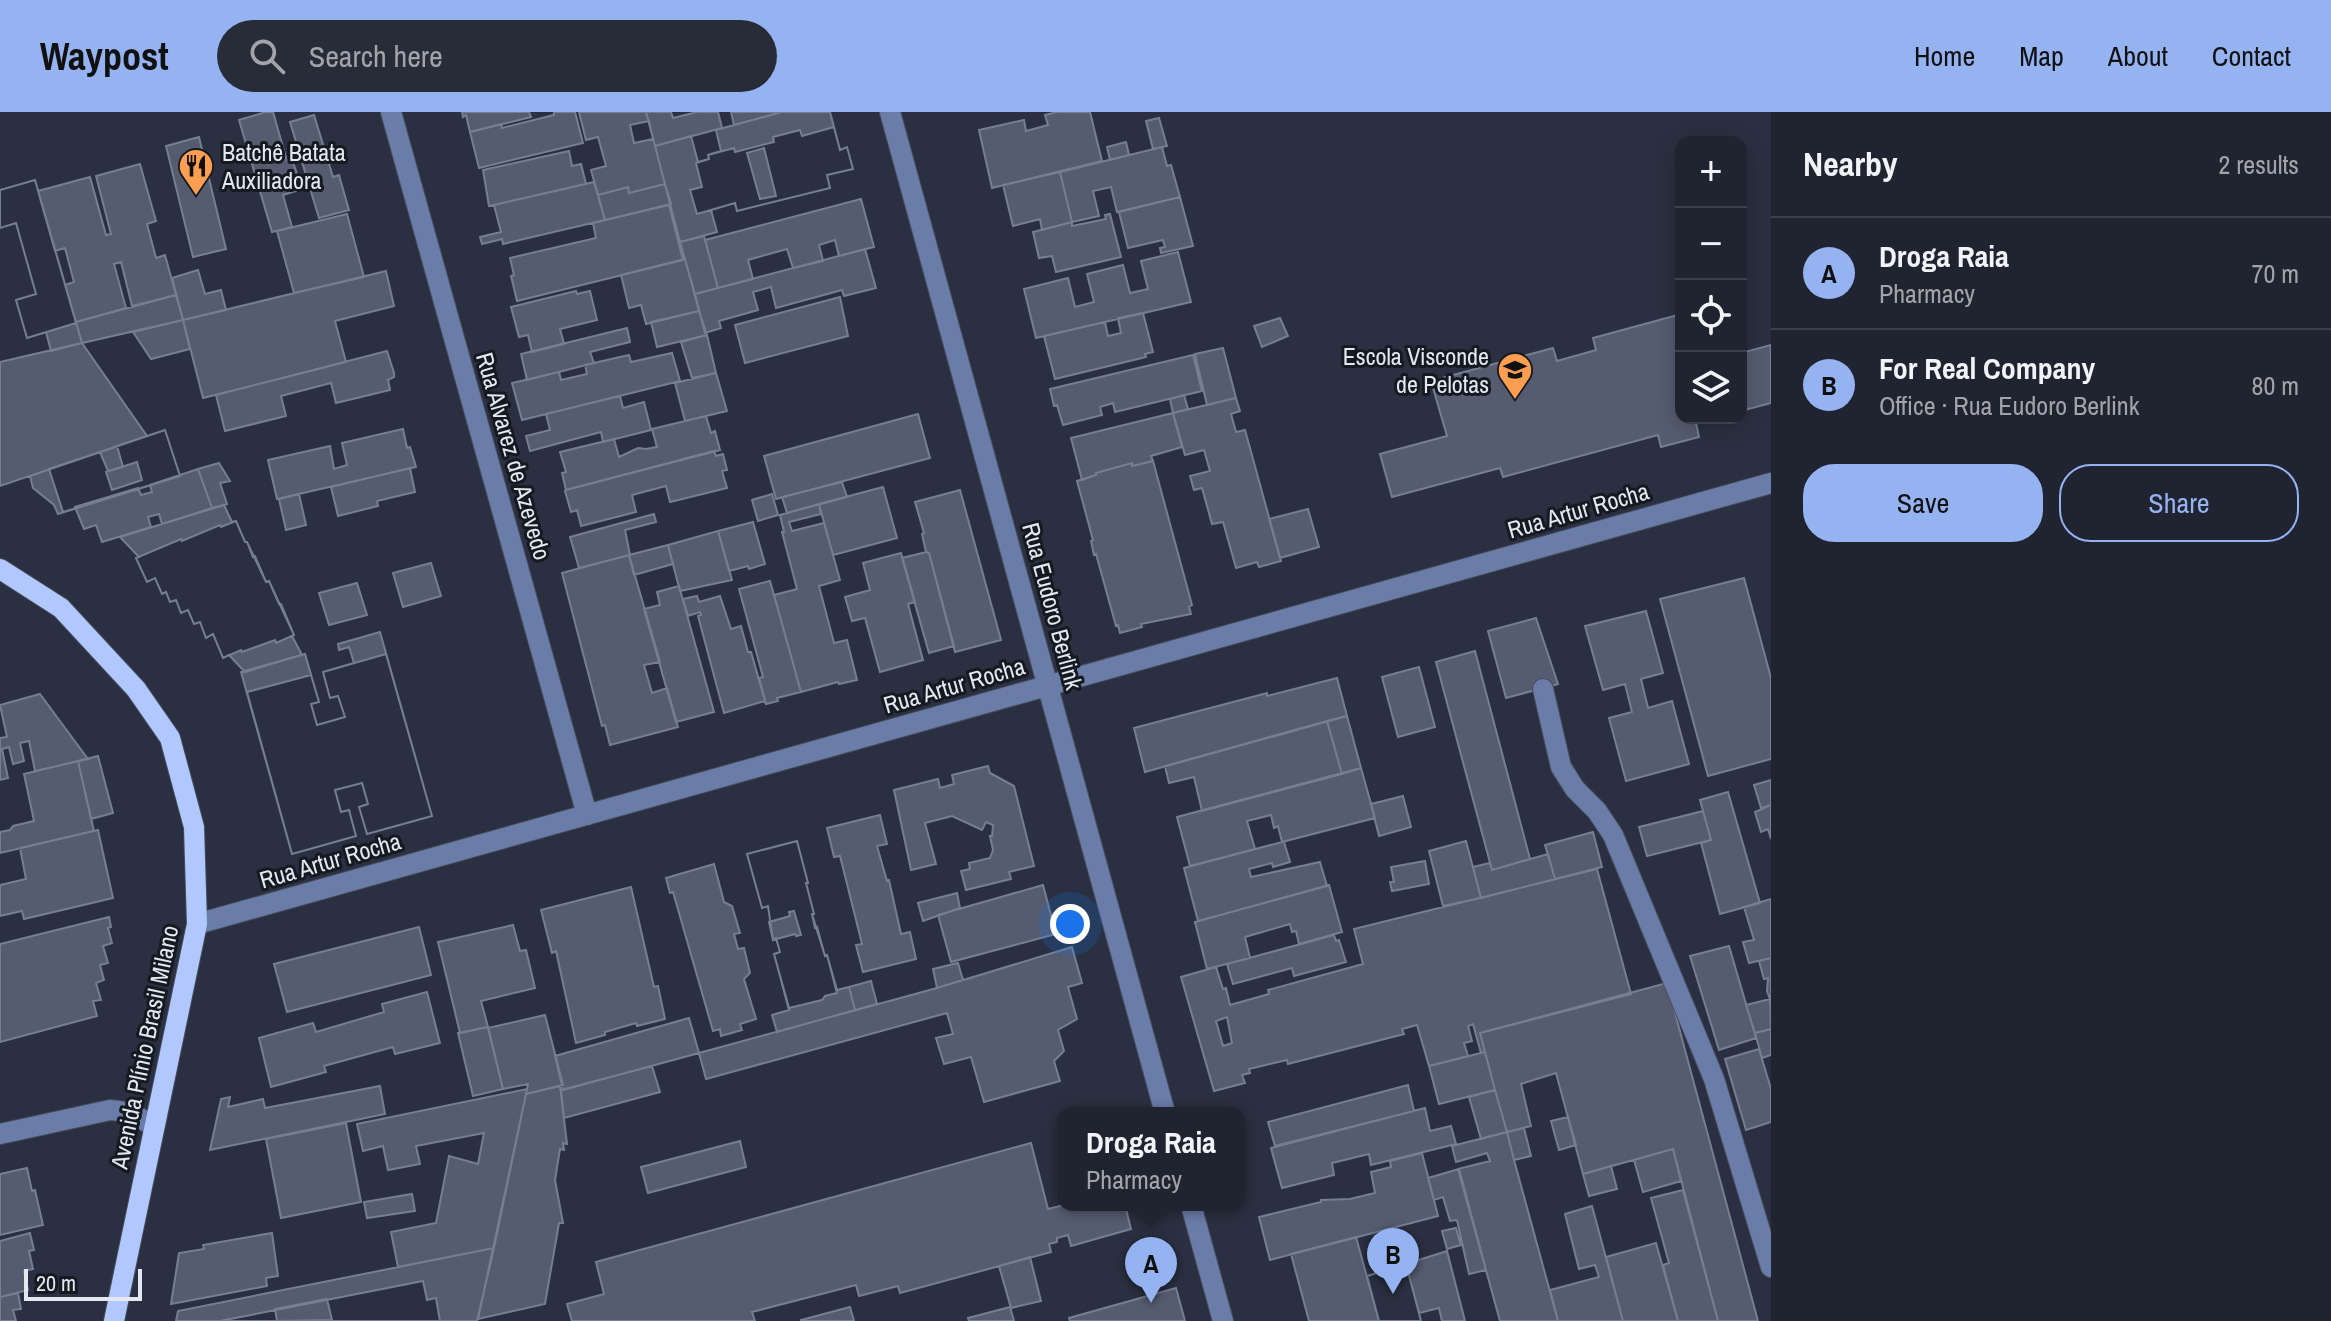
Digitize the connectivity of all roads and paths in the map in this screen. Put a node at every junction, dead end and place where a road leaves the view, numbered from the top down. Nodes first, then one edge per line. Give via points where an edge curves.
1 (391, 112) edge
2 (890, 112) edge
3 (1771, 483) edge
4 (0, 569) edge
5 (1048, 686) junction
6 (1543, 689) dead end
7 (587, 815) junction
8 (197, 924) junction
9 (1163, 1107) edge
10 (154, 1127) junction
11 (0, 1134) edge
12 (1193, 1211) edge
13 (1771, 1267) edge
14 (114, 1321) edge
15 (1223, 1321) edge

1 - 7 street, Rua Alvarez de Azevedo
2 - 5 street, Rua Eudoro Berlink
3 - 5 street, Rua Artur Rocha
4 - 8 main road, Avenida Plínio Brasil Milano via 61,608 136,689 170,738 194,827
5 - 7 street, Rua Artur Rocha
5 - 9 street, Rua Eudoro Berlink
6 - 13 street via 1561,767 1613,835 1714,1079
7 - 8 street, Rua Artur Rocha
8 - 10 main road, Avenida Plínio Brasil Milano
10 - 11 street via 138,1115 110,1110
10 - 14 main road, Avenida Plínio Brasil Milano
12 - 15 street

